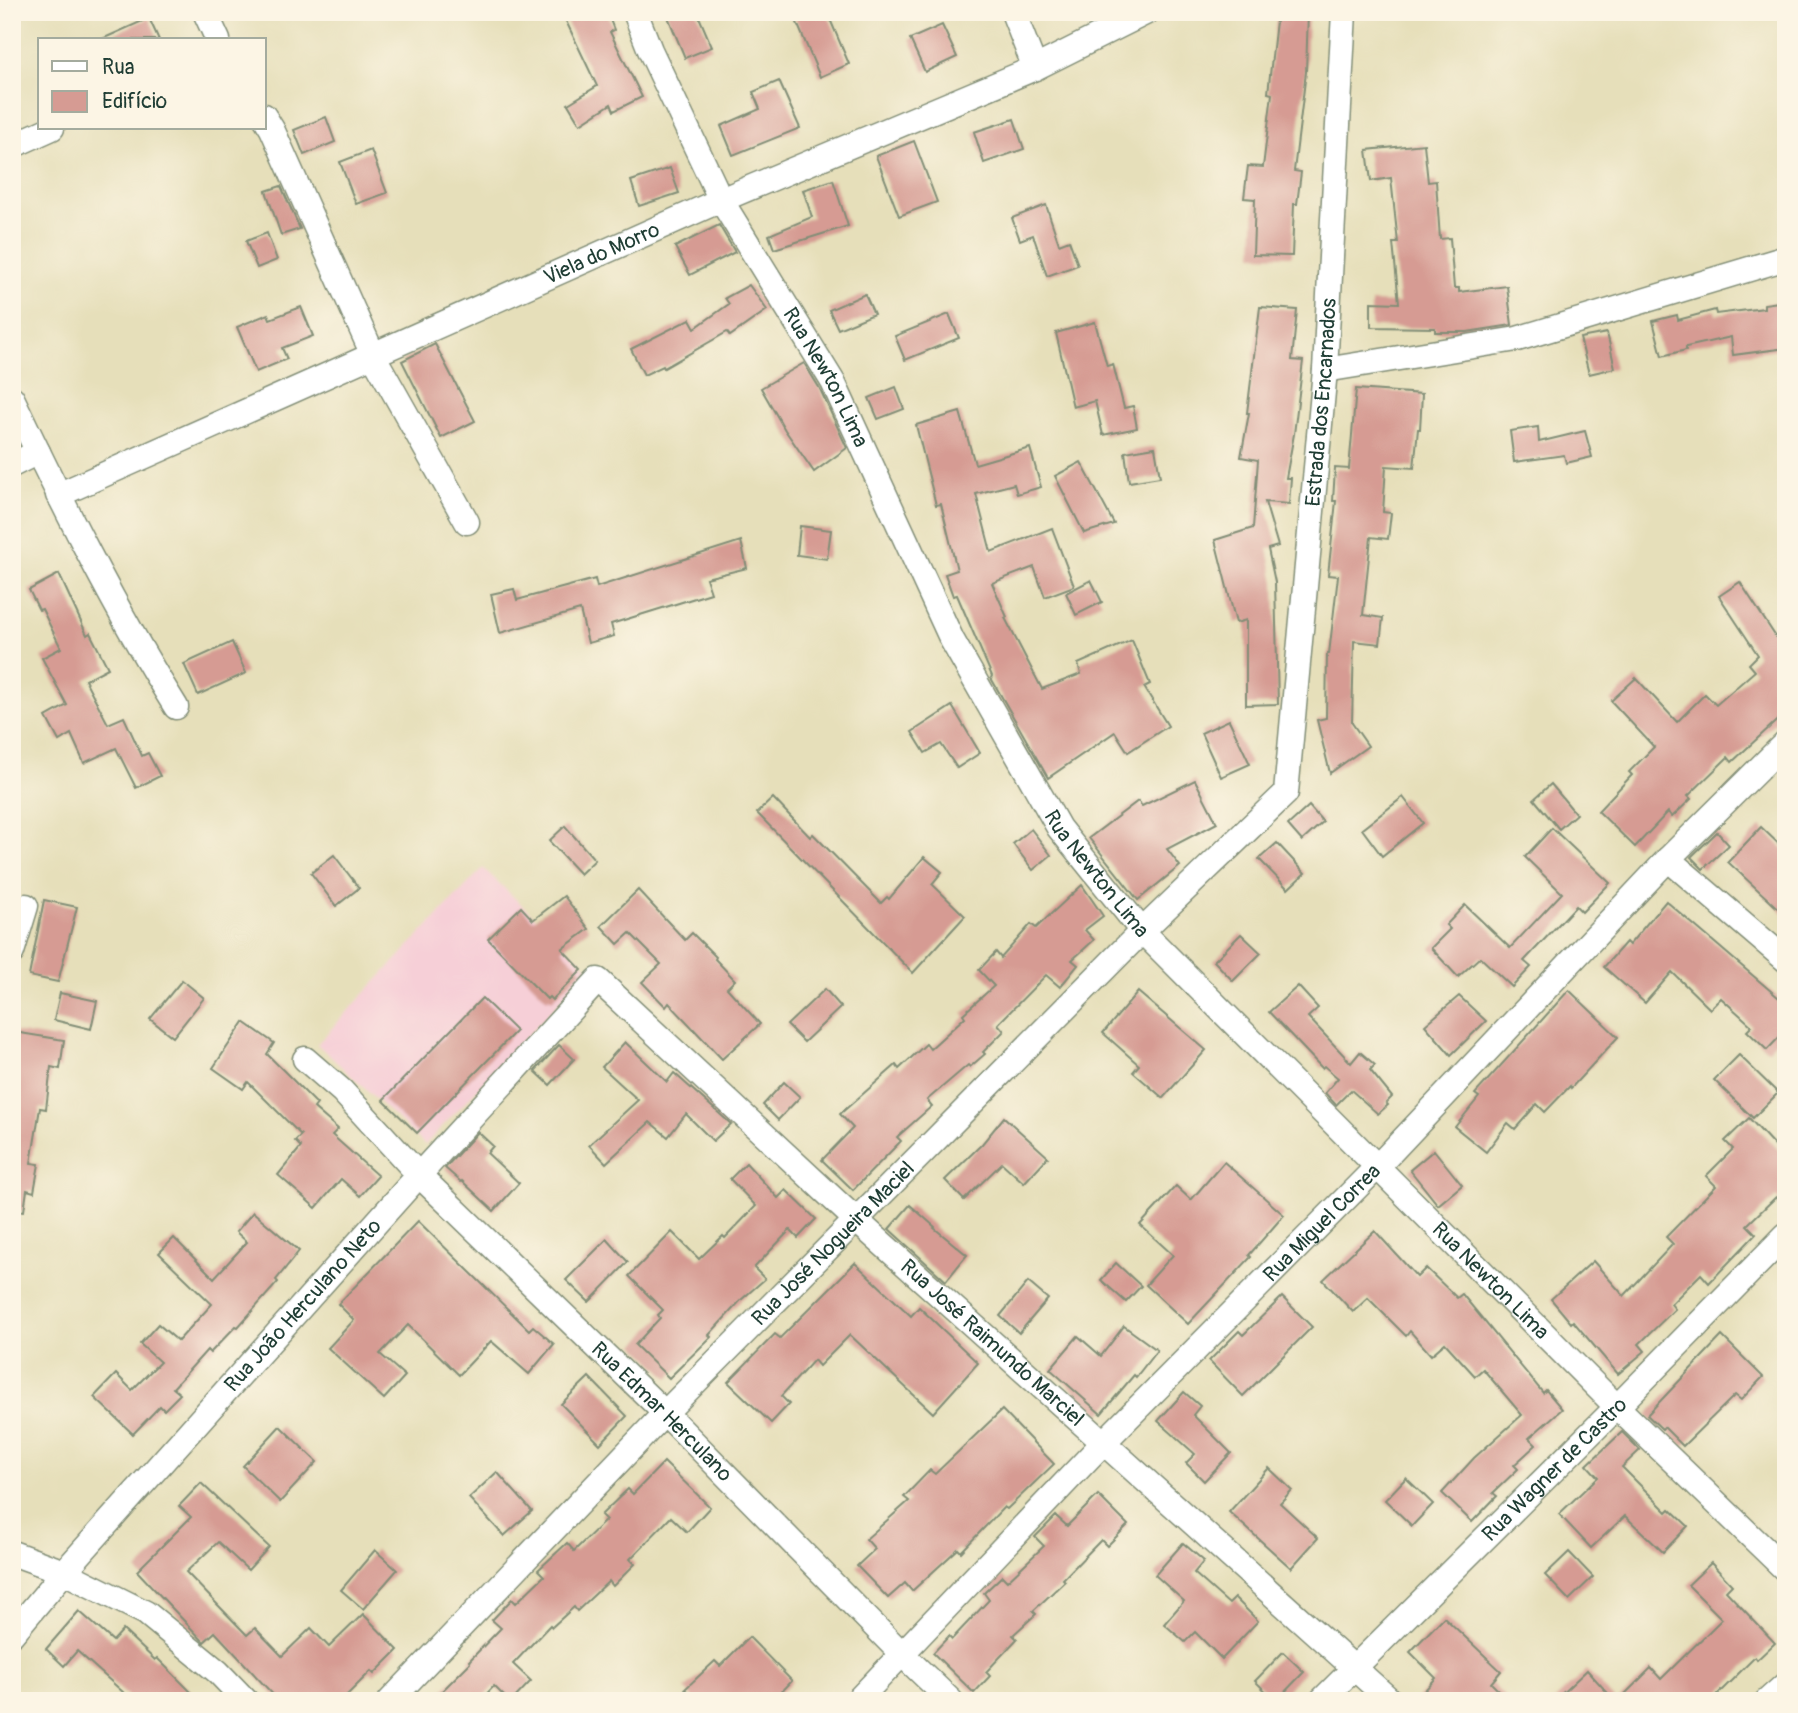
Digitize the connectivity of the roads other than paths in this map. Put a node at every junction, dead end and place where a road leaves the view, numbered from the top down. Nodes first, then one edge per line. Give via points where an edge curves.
1 (205, 12) edge
2 (635, 12) edge
3 (1013, 12) edge
4 (1147, 12) edge
5 (1344, 12) edge
6 (217, 38) edge
7 (1035, 68) junction
8 (266, 119) edge
9 (48, 130) edge
10 (12, 146) edge
11 (721, 200) junction
12 (1786, 258) edge
13 (373, 355) junction
14 (1325, 370) junction
15 (12, 398) edge
16 (38, 452) junction
17 (12, 465) edge
18 (58, 495) junction
19 (467, 522) dead end
20 (176, 707) dead end
21 (1786, 742) edge
22 (1286, 793) joint
23 (1668, 859) junction
24 (26, 906) dead end
25 (1142, 931) junction
26 (12, 952) edge
27 (1786, 960) edge
28 (598, 980) joint
29 (305, 1059) dead end
30 (1378, 1166) junction
31 (419, 1175) junction
32 (856, 1220) junction
33 (1786, 1235) edge
34 (1617, 1407) junction
35 (665, 1413) junction
36 (1103, 1443) junction
37 (12, 1553) edge
38 (1786, 1570) edge
39 (64, 1572) junction
40 (12, 1634) edge
41 (902, 1654) junction
42 (1354, 1666) junction
43 (1786, 1684) edge
44 (246, 1701) edge
45 (390, 1701) edge
46 (857, 1701) edge
47 (951, 1701) edge
48 (1321, 1701) edge
49 (1391, 1701) edge
50 (1768, 1701) edge

1 - 6 street
2 - 11 street, Rua Newton Lima
3 - 7 street
4 - 7 street, Viela do Morro
5 - 14 street, Estrada dos Encarnados
7 - 11 street, Viela do Morro
8 - 13 street
9 - 10 street
11 - 13 street, Viela do Morro
11 - 25 street, Rua Newton Lima via 833,382 952,640 1059,828
12 - 14 street via 1517,340
13 - 18 street, Viela do Morro
13 - 19 street
14 - 22 street, Estrada dos Encarnados
15 - 16 street
16 - 17 street
16 - 18 street
18 - 20 street via 131,635
21 - 23 street, Rua Miguel Correa
22 - 25 street, Rua José Nogueira Maciel
23 - 27 street
23 - 30 street, Rua Miguel Correa
24 - 26 street
25 - 30 street, Rua Newton Lima
25 - 32 street, Rua José Nogueira Maciel
28 - 31 street, Rua João Herculano Neto
28 - 32 street, Rua José Raimundo Marciel
29 - 31 street, Rua Edmar Herculano via 342,1091
30 - 34 street, Rua Newton Lima
30 - 36 street, Rua Miguel Correa
31 - 35 street, Rua Edmar Herculano
31 - 39 street, Rua João Herculano Neto
32 - 35 street, Rua José Nogueira Maciel
32 - 36 street, Rua José Raimundo Marciel
33 - 34 street, Rua Wagner de Castro
34 - 38 street, Rua Newton Lima
34 - 42 street, Rua Wagner de Castro
35 - 41 street, Rua Edmar Herculano
35 - 45 street, Rua José Nogueira Maciel
36 - 41 street, Rua Miguel Correa
36 - 42 street, Rua José Raimundo Marciel
37 - 39 street
39 - 40 street, Rua João Herculano Neto
39 - 44 street via 146,1613
41 - 46 street, Rua Miguel Correa
41 - 47 street, Rua Edmar Herculano
42 - 48 street, Rua Wagner de Castro
42 - 49 street, Rua José Raimundo Marciel
43 - 50 street

